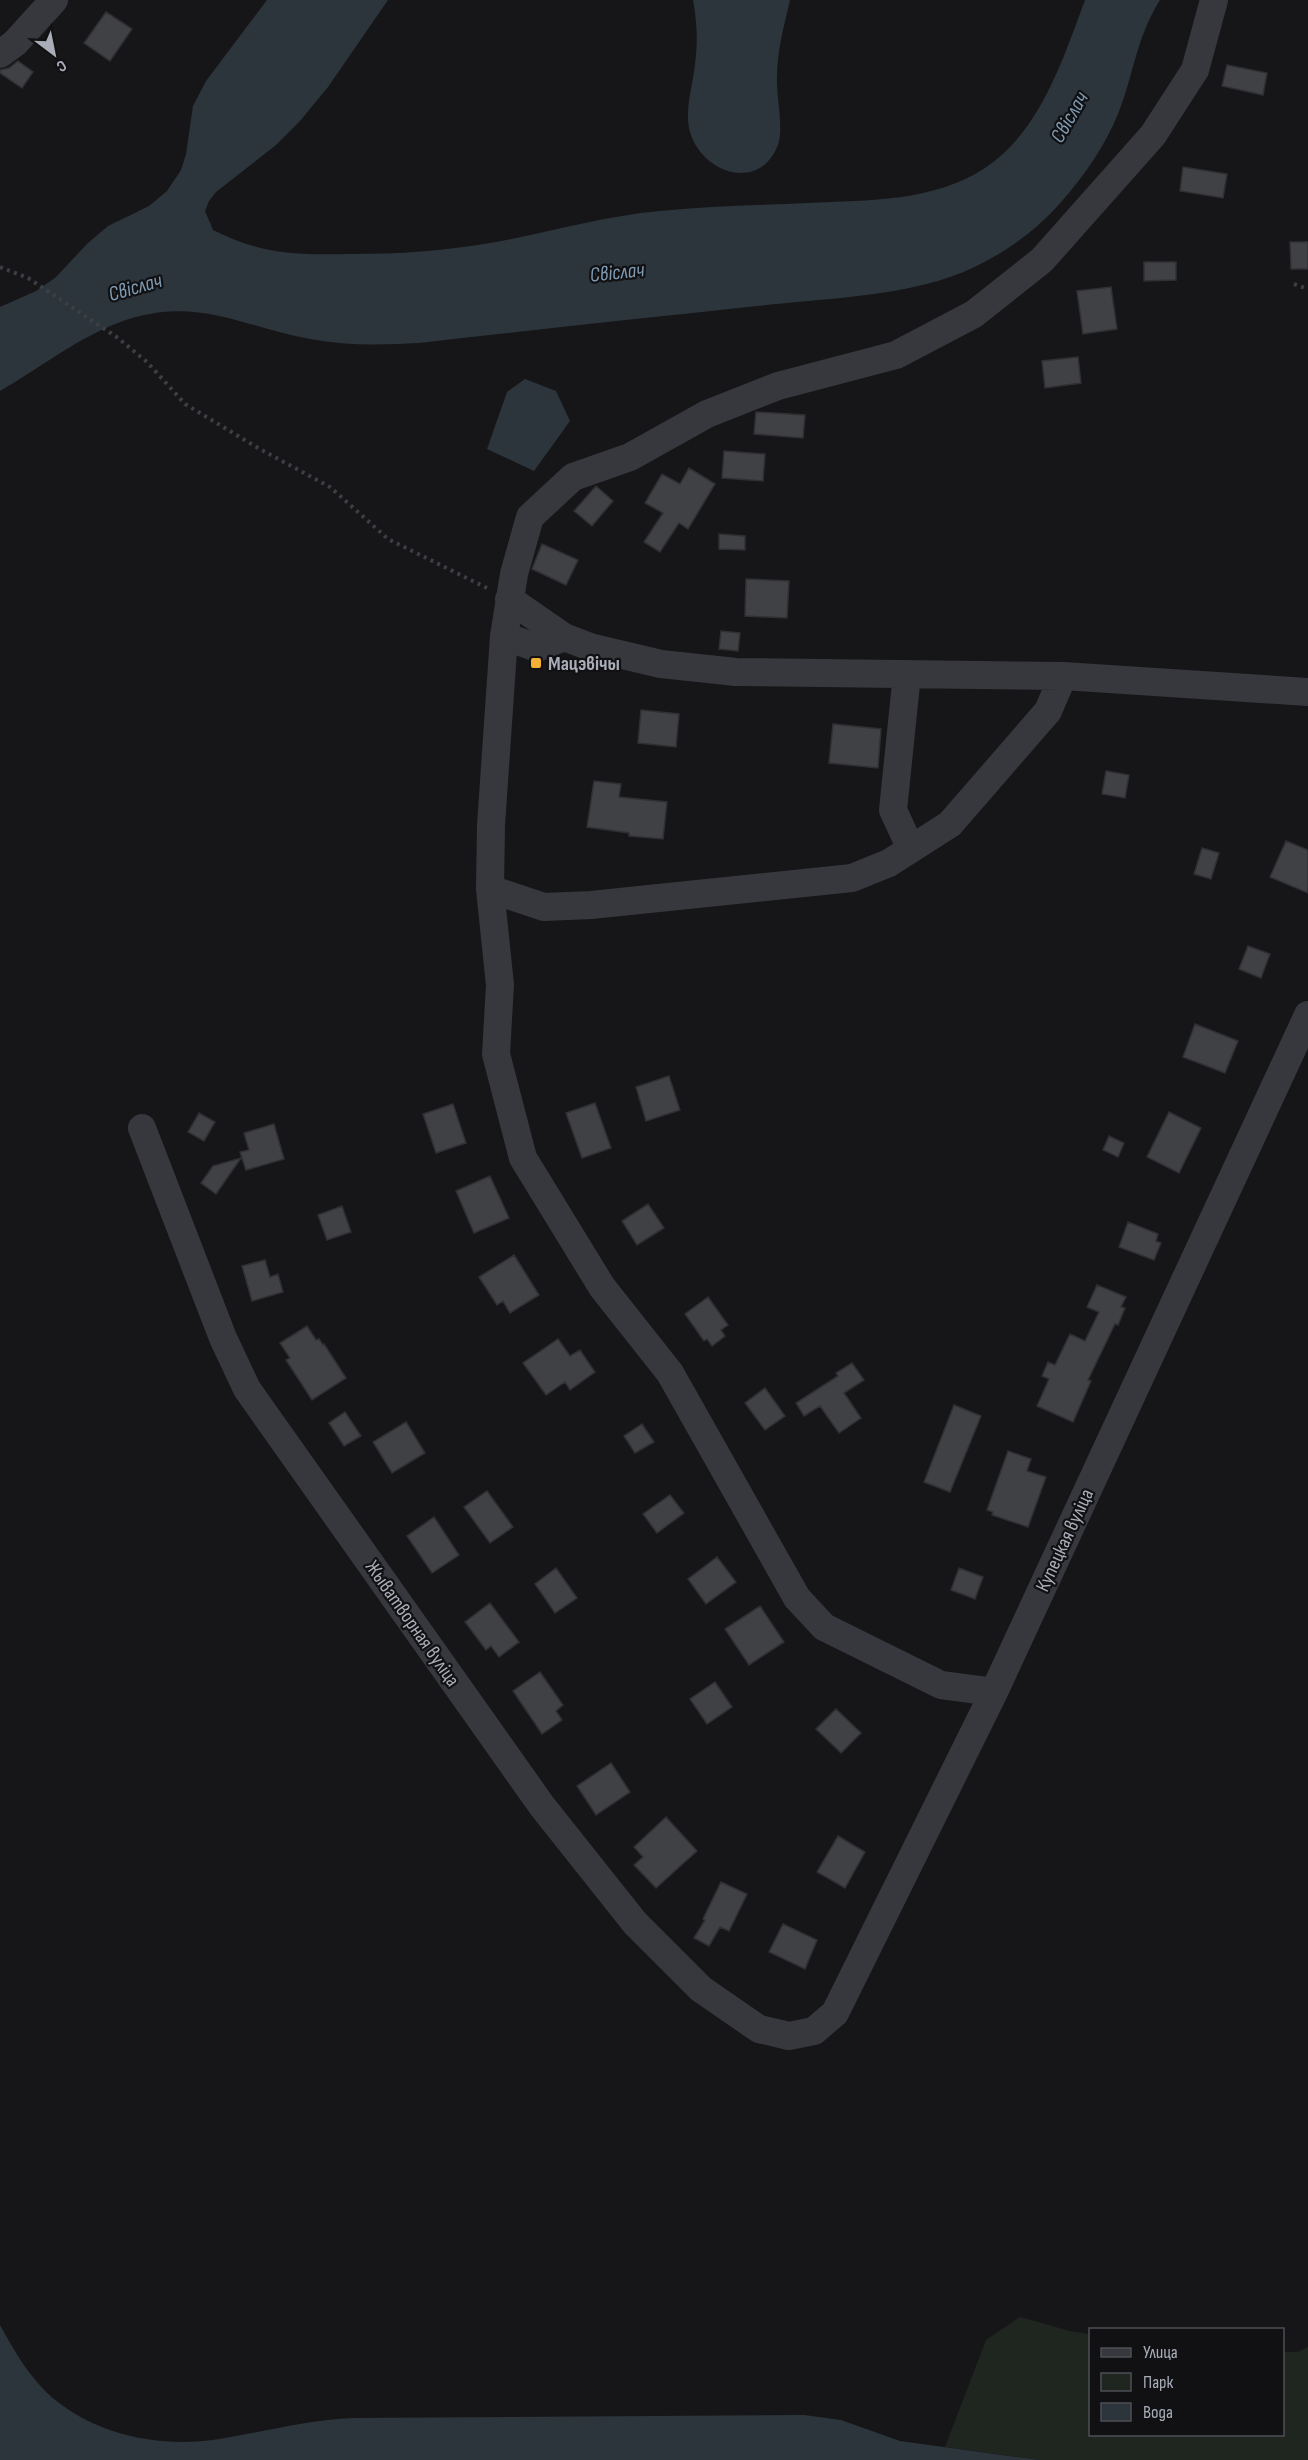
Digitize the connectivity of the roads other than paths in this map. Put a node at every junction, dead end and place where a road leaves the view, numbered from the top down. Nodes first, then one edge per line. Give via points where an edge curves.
1 (54, 0) edge
2 (1214, 0) edge
3 (0, 54) edge
4 (509, 599) junction
5 (504, 636) junction
6 (564, 637) junction
7 (907, 674) junction
8 (1063, 676) junction
9 (1308, 692) edge
10 (911, 849) junction
11 (490, 890) junction
12 (1308, 1015) edge
13 (142, 1128) dead end
14 (994, 1692) junction
15 (789, 2036) joint

1 - 3 street
2 - 4 street via 1195,70 1153,135 1042,260 974,314 896,355 778,386 707,414 630,457 573,477 530,517
4 - 5 street
4 - 6 street
5 - 6 street via 537,648
5 - 11 street
6 - 7 street via 592,648 662,664 736,672
7 - 8 street
7 - 10 street via 892,810
8 - 9 street
8 - 10 street via 1048,711 950,824
10 - 11 street via 852,878 591,905 544,907
11 - 14 street via 500,985 496,1054 523,1158 602,1287 670,1373 797,1598 824,1627 941,1685
12 - 14 street, Купецкая вуліца
13 - 15 street, Жыватворная вуліца via 223,1338 247,1389 542,1806 635,1923 701,1989 759,2029
14 - 15 street, Купецкая вуліца via 835,2013 814,2031

